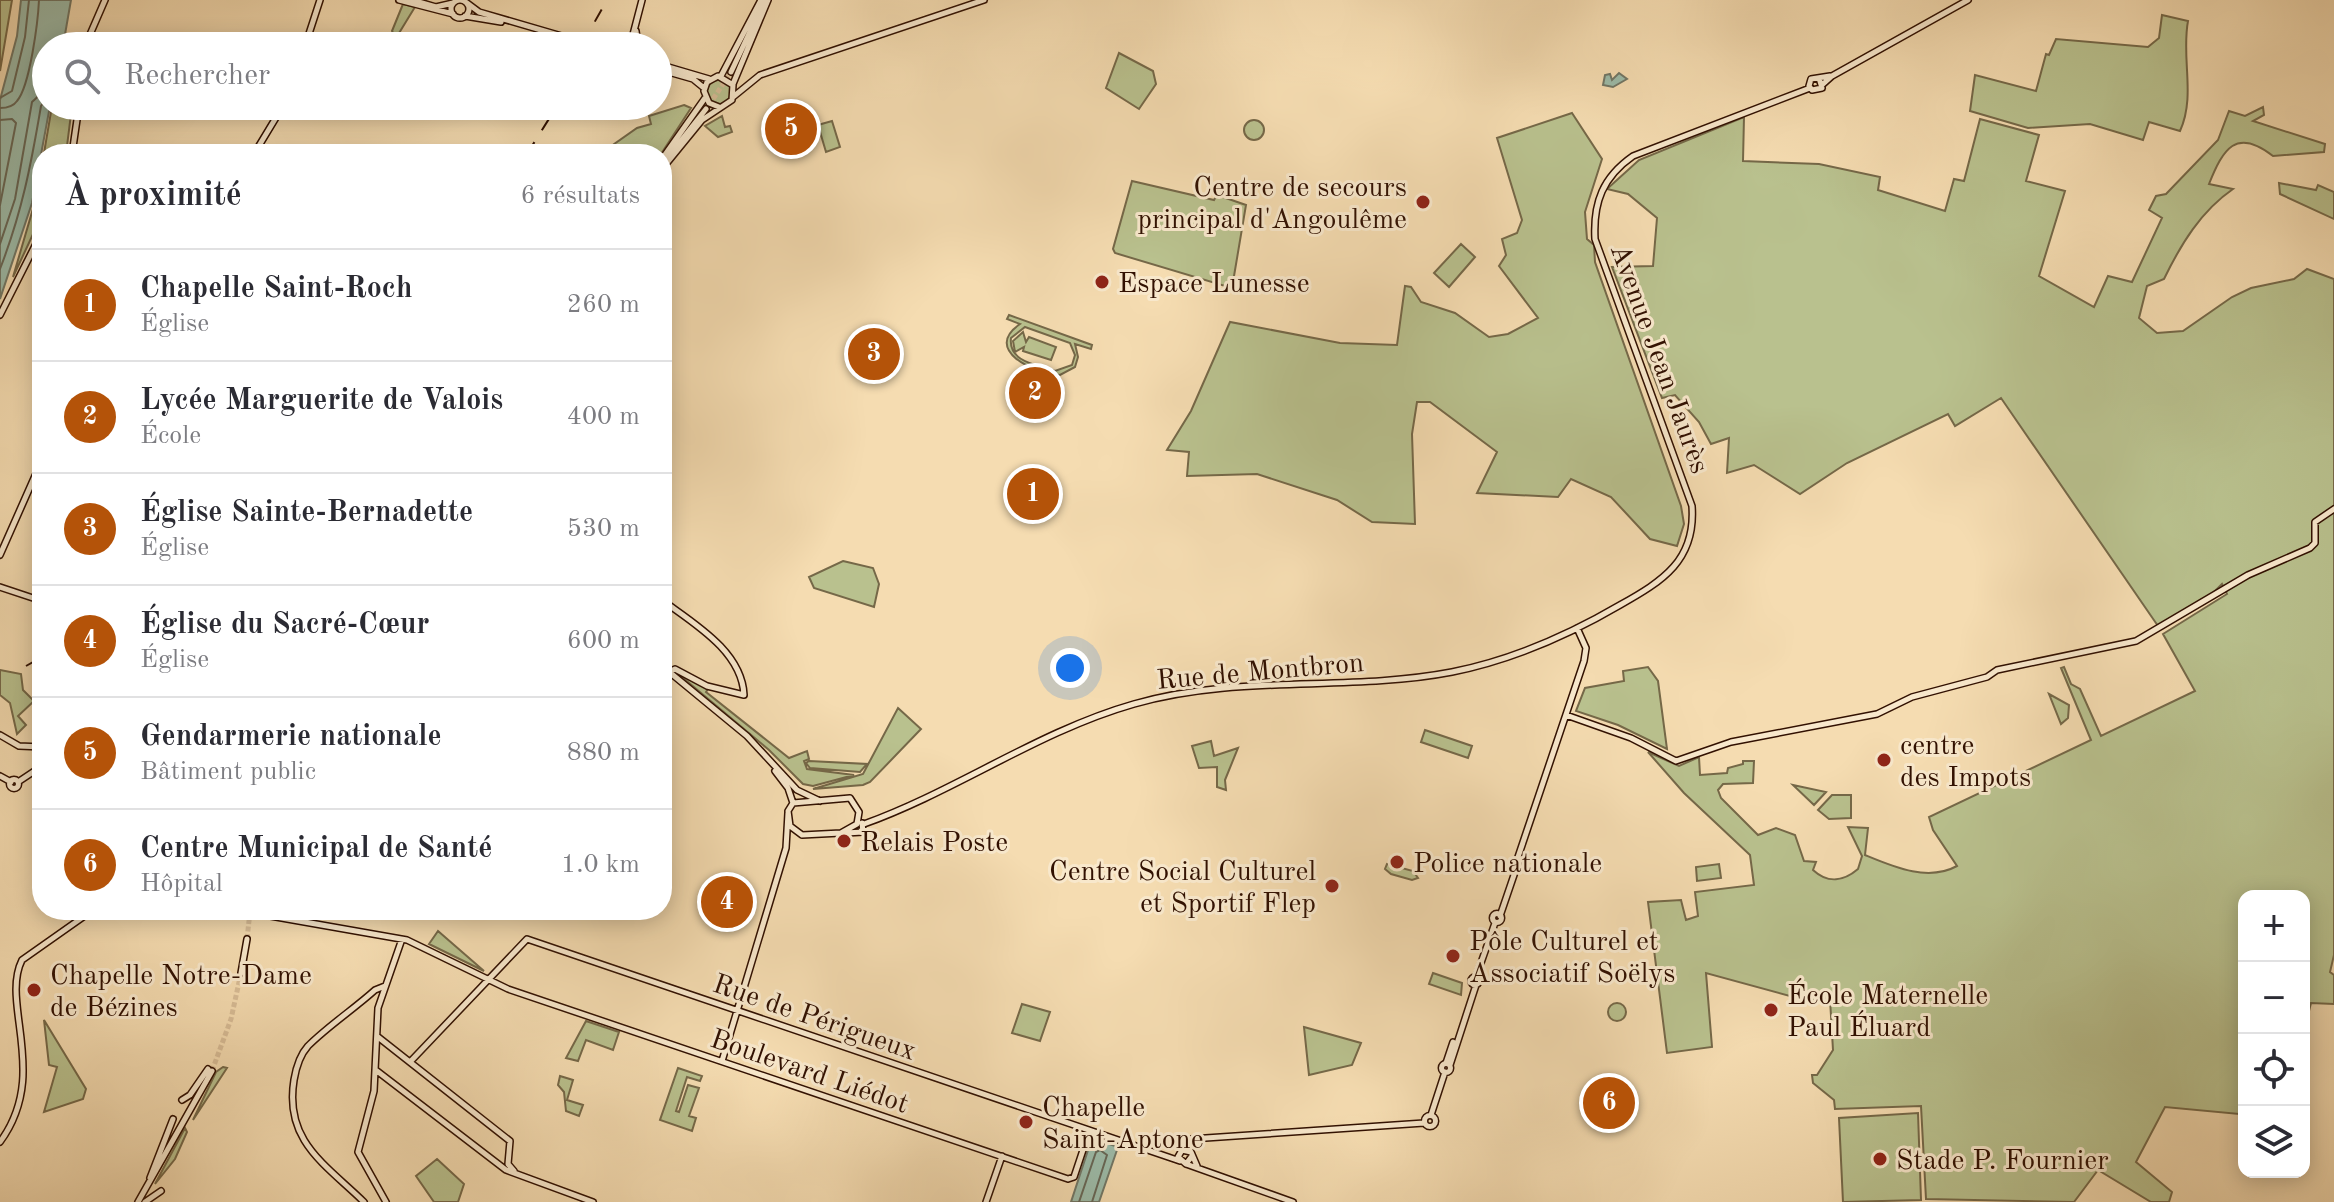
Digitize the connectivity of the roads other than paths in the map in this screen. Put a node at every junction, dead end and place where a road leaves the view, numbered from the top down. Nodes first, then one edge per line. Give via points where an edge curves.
1 (105, 0) edge
2 (320, 0) edge
3 (399, 0) edge
4 (412, 0) edge
5 (642, 0) edge
6 (765, 0) edge
7 (984, 0) edge
8 (1968, 0) edge
9 (454, 3) junction
10 (467, 3) junction
11 (453, 14) junction
12 (465, 16) junction
13 (513, 23) junction
14 (636, 25) junction
15 (91, 32) edge
16 (310, 32) edge
17 (543, 32) edge
18 (634, 32) edge
19 (637, 32) edge
20 (672, 70) edge
21 (672, 72) edge
22 (731, 72) tunnel mouth
23 (721, 76) junction
24 (1832, 76) junction
25 (1819, 78) junction
26 (710, 79) junction
27 (750, 84) junction
28 (1822, 85) junction
29 (733, 86) junction
30 (704, 88) junction
31 (1810, 88) junction
32 (705, 97) junction
33 (733, 97) junction
34 (719, 107) junction
35 (706, 109) tunnel mouth
36 (79, 120) edge
37 (275, 120) edge
38 (75, 144) edge
39 (260, 144) edge
40 (672, 148) edge
41 (672, 152) edge
42 (672, 153) edge
43 (32, 252) edge
44 (0, 315) edge
45 (32, 483) edge
46 (2334, 509) edge
47 (0, 555) edge
48 (1664, 576) joint
49 (0, 589) edge
50 (32, 597) edge
51 (672, 608) edge
52 (1591, 622) junction
53 (1577, 628) junction
54 (1586, 648) junction
55 (672, 669) edge
56 (672, 676) edge
57 (672, 676) edge
58 (1566, 715) junction
59 (0, 735) edge
60 (32, 747) edge
61 (32, 773) edge
62 (0, 776) edge
63 (820, 801) junction
64 (793, 803) junction
65 (788, 813) junction
66 (859, 819) junction
67 (863, 828) junction
68 (841, 833) junction
69 (802, 835) junction
70 (786, 848) junction
71 (78, 920) edge
72 (293, 920) edge
73 (247, 939) tunnel mouth
74 (402, 939) junction
75 (241, 973) tunnel mouth
76 (387, 977) junction
77 (489, 980) junction
78 (385, 986) junction
79 (375, 990) junction
80 (739, 1012) junction
81 (378, 1037) junction
82 (722, 1061) junction
83 (410, 1062) junction
84 (376, 1071) junction
85 (182, 1100) dead end
86 (173, 1119) dead end
87 (1089, 1132) junction
88 (0, 1142) edge
89 (1187, 1151) junction
90 (508, 1154) junction
91 (1002, 1156) junction
92 (1192, 1156) junction
93 (1182, 1160) junction
94 (500, 1166) junction
95 (1197, 1167) junction
96 (521, 1176) junction
97 (161, 1191) dead end
98 (136, 1202) edge
99 (145, 1202) edge
100 (364, 1202) edge
101 (386, 1202) edge
102 (593, 1202) edge
103 (986, 1202) edge
104 (1293, 1202) edge

1 - 15 main road
2 - 16 main road
3 - 11 main road
4 - 9 main road via 436,7
5 - 14 main road
6 - 22 main road
6 - 23 main road
6 - 29 main road
7 - 27 main road via 762,74
8 - 24 main road
9 - 10 main road
9 - 11 main road
10 - 12 main road
10 - 13 main road
11 - 12 main road
12 - 13 main road
13 - 17 main road
14 - 18 main road
14 - 19 main road
20 - 26 main road
21 - 30 main road
23 - 26 main road
23 - 29 main road
24 - 25 main road
24 - 28 main road
25 - 28 main road
25 - 31 main road via 1811,79
26 - 30 main road
27 - 29 main road
27 - 33 main road
28 - 31 main road via 1817,91
29 - 33 main road
30 - 32 main road
31 - 48 main road, Avenue Jean Jaurès via 1633,156 1608,178 1594,214 1595,239 1692,506 1690,541
32 - 34 main road
32 - 40 main road
33 - 34 main road
34 - 42 main road
35 - 41 main road
36 - 38 main road
37 - 39 main road
43 - 44 main road
45 - 47 main road
46 - 58 main road via 2315,522 2310,548 2248,575 2136,641 1997,670 1877,714 1731,742 1676,761
48 - 52 main road, Rue de Montbron
49 - 50 main road
51 - 55 main road via 722,647 744,695
52 - 53 main road, Rue de Montbron
52 - 54 main road
53 - 54 main road
53 - 67 main road, Rue de Montbron via 1514,656 1443,673 1198,692 1137,703 1068,728
54 - 58 main road
56 - 63 main road via 747,736 797,790
57 - 64 main road via 759,752 788,788
58 - 89 main road via 1516,863 1519,869 1513,871 1498,915 1501,920 1495,923 1431,1115 1424,1123 1191,1139
59 - 60 main road
61 - 62 main road via 18,782
63 - 64 main road
63 - 66 main road via 850,798 858,806
64 - 65 main road
65 - 69 main road via 791,829
65 - 70 main road
66 - 67 main road
66 - 68 main road
67 - 68 main road
68 - 69 main road
69 - 70 main road
70 - 80 main road
71 - 88 main road via 28,955 15,971 10,997 22,1089 15,1117
72 - 74 main road, Boulevard Liédot
73 - 75 main road
74 - 76 main road
74 - 77 main road, Boulevard Liédot
76 - 78 main road
76 - 79 main road
77 - 80 main road, Rue de Périgueux via 527,939
77 - 82 main road, Boulevard Liédot
77 - 83 main road
78 - 79 main road
78 - 81 main road
79 - 100 main road via 303,1053 291,1105 301,1139
80 - 82 main road
80 - 87 main road, Rue de Périgueux
81 - 83 main road
81 - 84 main road
82 - 91 main road, Boulevard Liédot
83 - 90 main road via 506,1137 511,1144
84 - 94 main road
84 - 101 main road via 359,1158
85 - 98 main road via 210,1070
86 - 98 main road
87 - 91 main road, Boulevard Liédot via 1071,1179
87 - 93 main road, Rue de Périgueux
89 - 92 main road
89 - 93 main road via 1182,1150
90 - 94 main road
90 - 96 main road via 509,1167
91 - 103 main road
92 - 93 main road
92 - 95 main road
93 - 95 main road, Rue de Périgueux
94 - 96 main road
95 - 104 main road, Rue de Périgueux
96 - 102 main road
97 - 99 main road

